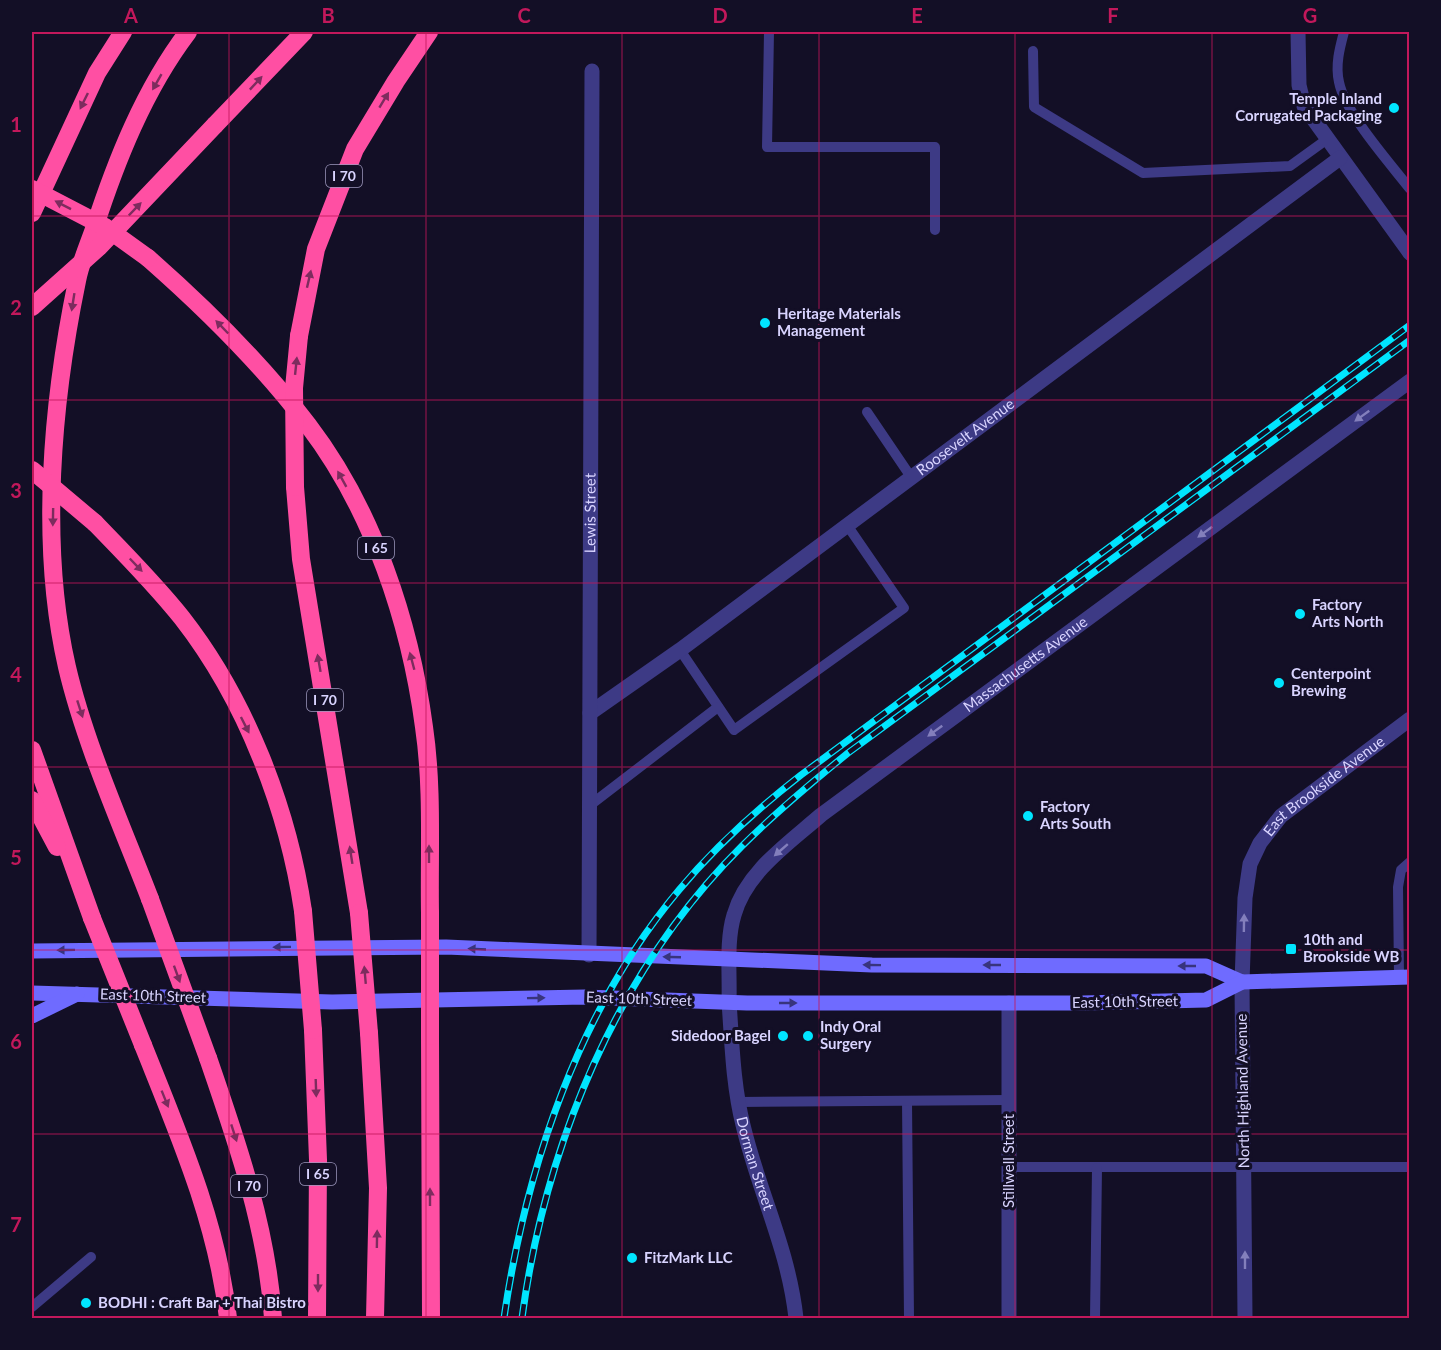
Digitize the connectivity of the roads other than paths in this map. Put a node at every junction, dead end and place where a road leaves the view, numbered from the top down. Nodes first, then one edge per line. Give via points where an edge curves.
1 (123, 32) edge
2 (188, 32) edge
3 (304, 32) edge
4 (429, 32) edge
5 (768, 32) edge
6 (1298, 32) edge
7 (1344, 32) edge
8 (1033, 51) dead end
9 (592, 71) dead end
10 (1326, 140) junction
11 (1340, 158) junction
12 (32, 189) edge
13 (1410, 189) edge
14 (32, 213) edge
15 (935, 230) dead end
16 (1410, 253) edge
17 (32, 307) edge
18 (1410, 381) edge
19 (867, 412) dead end
20 (32, 470) edge
21 (911, 477) junction
22 (847, 525) junction
23 (680, 650) junction
24 (718, 707) junction
25 (590, 712) junction
26 (1410, 719) edge
27 (32, 750) edge
28 (32, 800) edge
29 (589, 806) junction
30 (1410, 862) edge
31 (1250, 864) joint
32 (92, 918) junction
33 (32, 951) edge
34 (589, 955) junction
35 (730, 960) junction
36 (1404, 977) edge
37 (1242, 982) junction
38 (32, 993) edge
39 (78, 993) junction
40 (729, 1002) junction
41 (1009, 1003) junction
42 (32, 1017) edge
43 (1009, 1100) junction
44 (907, 1101) junction
45 (739, 1102) junction
46 (1009, 1167) junction
47 (1410, 1167) edge
48 (1096, 1168) junction
49 (1244, 1168) junction
50 (91, 1257) dead end
51 (32, 1307) edge
52 (228, 1318) edge
53 (273, 1318) edge
54 (317, 1318) edge
55 (375, 1318) edge
56 (431, 1318) edge
57 (796, 1318) edge
58 (909, 1318) edge
59 (1009, 1318) edge
60 (1095, 1318) edge
61 (1245, 1318) edge

1 -> 14 highway via 97,74
2 -> 53 highway, I 70, bridge via 144,103 111,177 77,279 54,445 52,550 58,620 68,668 101,773 208,1058 254,1203
17 -> 3 highway, bridge via 99,247
55 -> 4 highway, I 70, bridge via 378,1188 359,913 301,559 295,488 294,388 299,336 316,249 355,149
5 - 15 lane via 767,147 935,147
6 - 10 street via 1301,99
7 - 13 lane via 1338,51 1338,81 1347,105
8 - 10 lane via 1034,107 1143,173 1290,166
9 - 25 street, Lewis Street
10 - 11 street
11 - 16 street
11 - 21 street, Roosevelt Avenue
56 -> 12 highway, I 65, bridge via 429,802 425,729 415,670 382,561 341,476 309,426 253,358 148,258 105,227
18 -> 35 street, Massachusetts Avenue via 821,815 746,887 733,916
19 - 21 lane
20 -> 54 highway, I 65, bridge via 95,523 182,618 231,697 273,787 288,834 303,912 313,1030 318,1160
21 - 22 street, Roosevelt Avenue
22 - 23 street, Roosevelt Avenue
22 - 24 lane via 904,608 734,730
23 - 24 lane
23 - 25 street, Roosevelt Avenue
24 - 29 lane
25 - 29 street, Lewis Street
26 - 31 street, East Brookside Avenue via 1287,811 1260,843
27 - 32 highway
28 - 32 highway
29 - 34 street, Lewis Street
30 - 36 lane via 1401,870 1398,887
37 -> 31 street, North Highland Avenue
32 -> 52 highway, bridge via 204,1204 216,1244
34 -> 33 main road, East 10th Street via 446,947 327,946
35 -> 34 main road, East 10th Street
37 -> 35 main road, East 10th Street via 1206,966 872,965
35 - 40 street, Massachusetts Avenue
36 - 37 main road, East 10th Street
37 - 41 main road, East 10th Street via 1206,1000
37 - 49 street, North Highland Avenue
38 - 39 main road, East 10th Street
39 -> 40 main road, East 10th Street via 332,1002 595,997
39 - 42 main road
40 -> 41 main road, East 10th Street
40 - 45 street, Dorman Street
41 - 43 street, Stillwell Street
43 - 44 lane
43 - 46 street, Stillwell Street
44 - 45 lane
44 - 58 lane
45 - 57 street, Dorman Street via 750,1151 785,1254
46 - 48 lane
46 - 59 street, Stillwell Street
47 - 49 lane
48 - 49 lane
48 - 60 lane
61 -> 49 street, North Highland Avenue
50 - 51 lane

